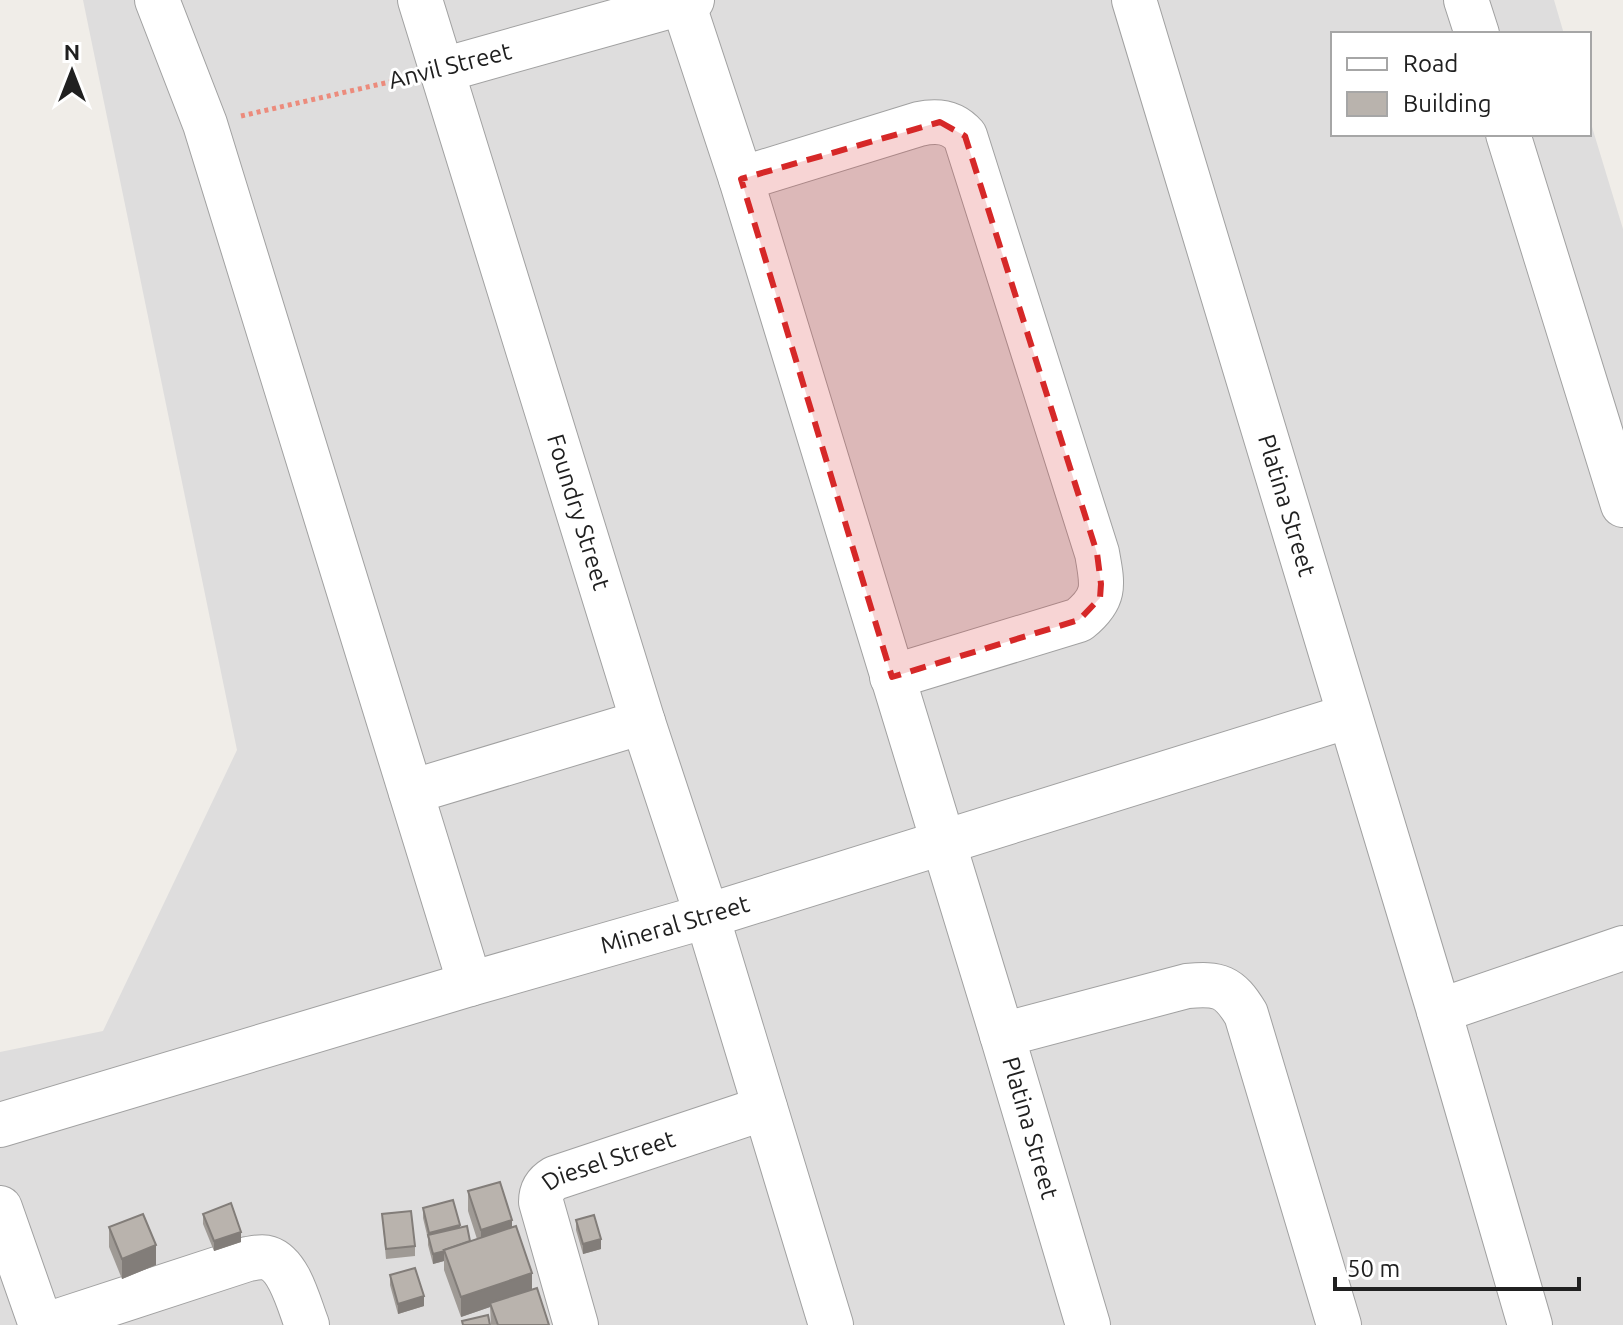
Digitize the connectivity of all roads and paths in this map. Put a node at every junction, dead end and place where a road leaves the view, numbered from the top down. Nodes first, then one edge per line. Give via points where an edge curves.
1 (157, 0) edge
2 (420, 0) edge
3 (1134, 0) edge
4 (1466, 0) edge
5 (686, 1) edge
6 (1476, 32) edge
7 (443, 70) junction
8 (205, 124) junction
9 (1509, 136) edge
10 (741, 179) junction
11 (1623, 505) edge
12 (892, 677) junction
13 (1349, 716) junction
14 (643, 722) junction
15 (411, 792) junction
16 (942, 842) junction
17 (707, 916) junction
18 (1623, 948) edge
19 (470, 984) junction
20 (1439, 1011) junction
21 (1002, 1035) junction
22 (765, 1108) junction
23 (0, 1125) edge
24 (0, 1208) edge
25 (44, 1325) edge
26 (307, 1325) edge
27 (576, 1325) edge
28 (831, 1325) edge
29 (1088, 1325) edge
30 (1339, 1325) edge
31 (1530, 1325) edge

1 - 8 street
2 - 7 street, Foundry Street
3 - 13 street, Platina Street
4 - 6 street
5 - 7 street, Anvil Street
5 - 10 street
7 - 8 path, Anvil Street
7 - 14 street, Foundry Street
8 - 15 street
9 - 11 street
10 - 12 street
10 - 12 street via 919,124 940,122 961,131 1097,553 1100,598 1079,620
12 - 16 street
13 - 16 street, Mineral Street
13 - 20 street, Platina Street
14 - 15 street
14 - 17 street, Foundry Street
15 - 19 street
16 - 17 street, Mineral Street
16 - 21 street
17 - 19 street, Mineral Street
17 - 22 street
18 - 20 street
19 - 23 street, Mineral Street
20 - 31 street, Platina Street
21 - 29 street, Platina Street
21 - 30 street, Platina Street via 1187,986 1209,984 1236,998 1246,1014
22 - 27 street, Diesel Street via 548,1182 541,1202
22 - 28 street
24 - 25 street
25 - 26 street via 258,1257 283,1268

